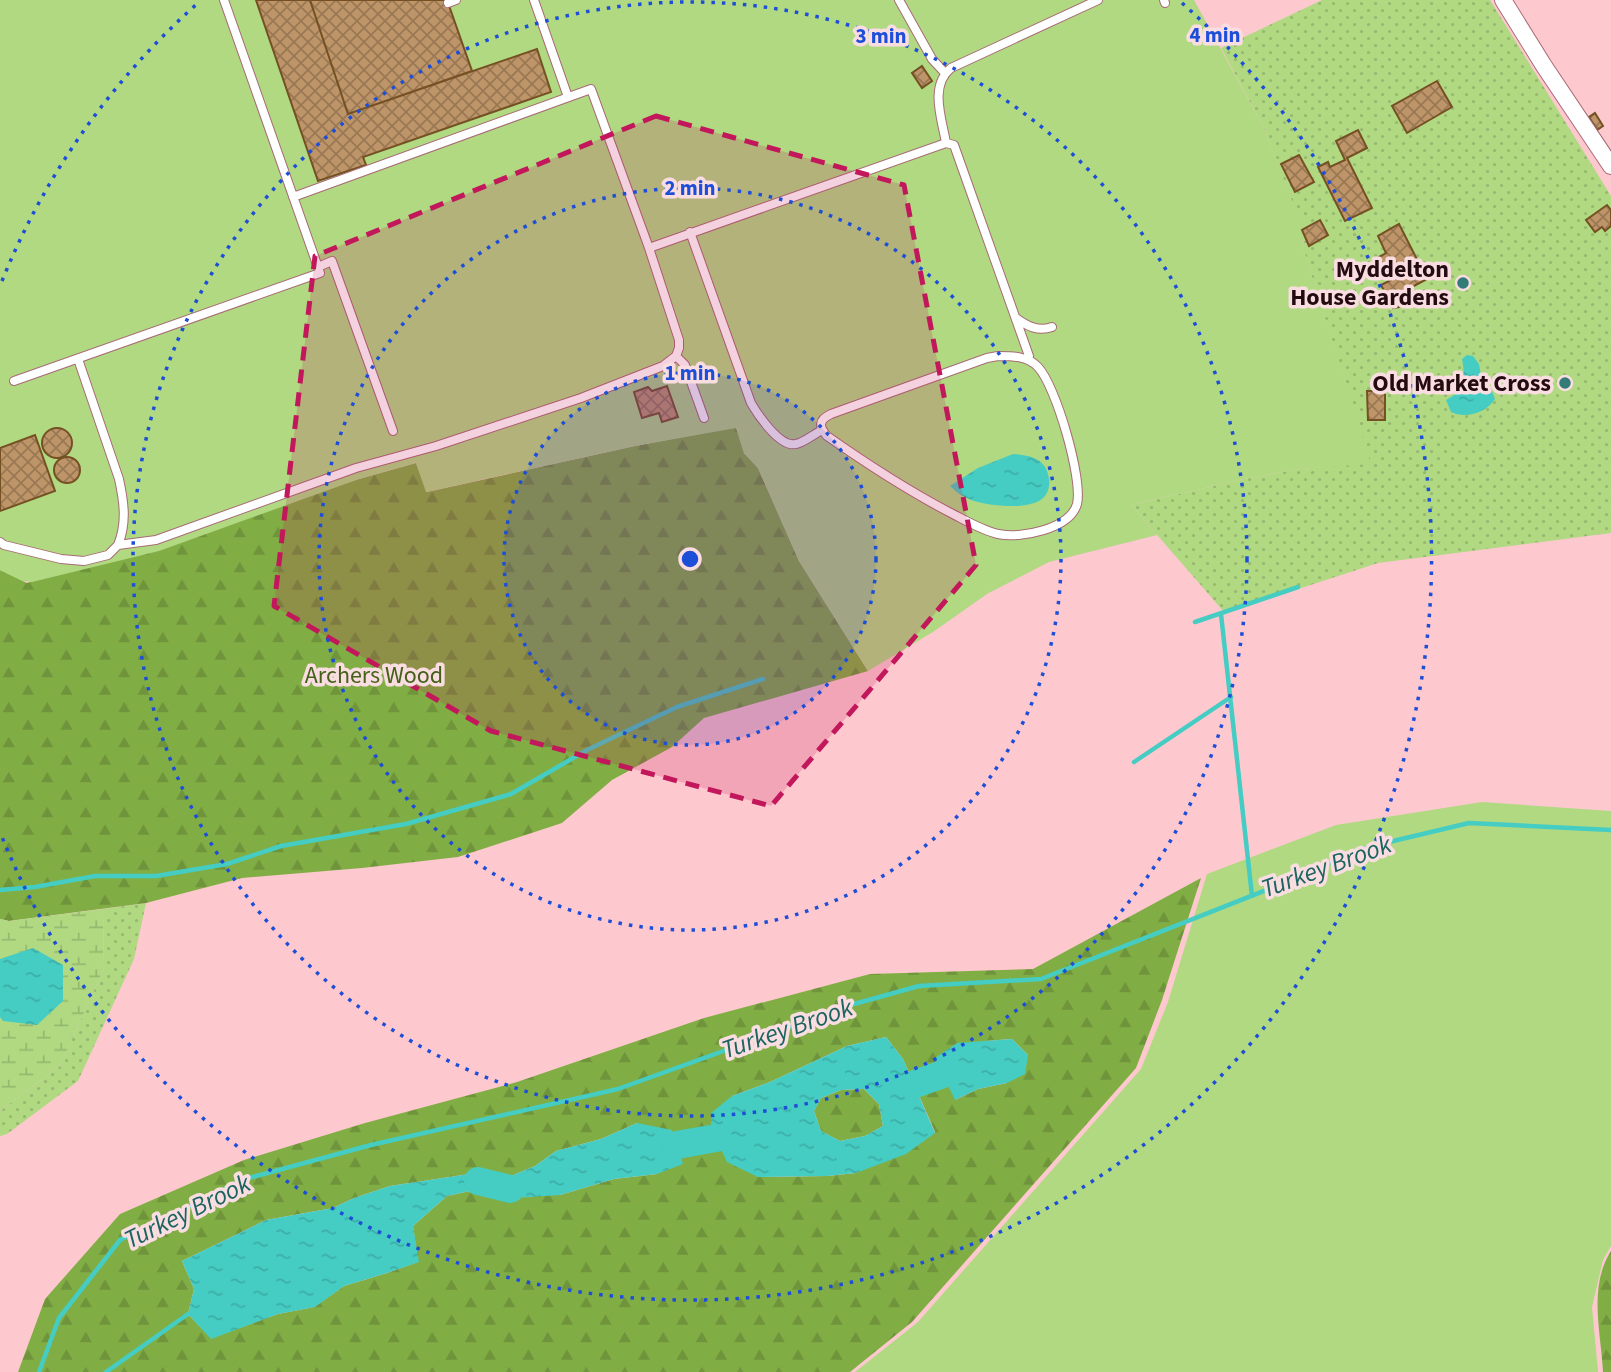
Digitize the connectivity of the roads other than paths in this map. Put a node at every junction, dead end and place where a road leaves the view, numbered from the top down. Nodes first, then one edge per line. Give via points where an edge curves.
1 (224, 0) edge
2 (534, 0) edge
3 (899, 0) edge
4 (1098, 0) edge
5 (1503, 0) edge
6 (945, 73) junction
7 (568, 97) junction
8 (946, 143) junction
9 (1611, 166) edge
10 (293, 197) junction
11 (690, 232) junction
12 (649, 248) junction
13 (318, 267) junction
14 (1016, 318) junction
15 (1052, 327) dead end
16 (676, 356) junction
17 (78, 359) junction
18 (1028, 360) junction
19 (14, 381) dead end
20 (704, 418) dead end
21 (822, 430) junction
22 (393, 431) dead end
23 (0, 542) edge
24 (118, 545) junction

1 - 10 lane
2 - 7 lane
3 - 6 lane via 932,59
4 - 6 lane
5 - 9 street
6 - 8 lane via 939,103
7 - 10 lane
7 - 12 lane via 591,89
8 - 11 lane
8 - 14 lane via 954,145
10 - 13 lane
11 - 12 lane
11 - 21 lane via 755,411 789,444
12 - 16 lane via 680,340
13 - 17 lane via 320,273
13 - 22 lane via 332,261
14 - 15 lane via 1038,329
14 - 18 lane
16 - 20 lane via 685,365
16 - 24 lane via 663,366 581,398 356,468 156,540
17 - 19 lane
17 - 24 lane via 119,479 125,514
18 - 21 lane via 987,358 831,414 822,420
18 - 21 lane via 1038,366 1055,401 1078,494 1077,505 1057,525 1026,534 1001,534 964,520 899,484
23 - 24 lane via 83,561 108,555

